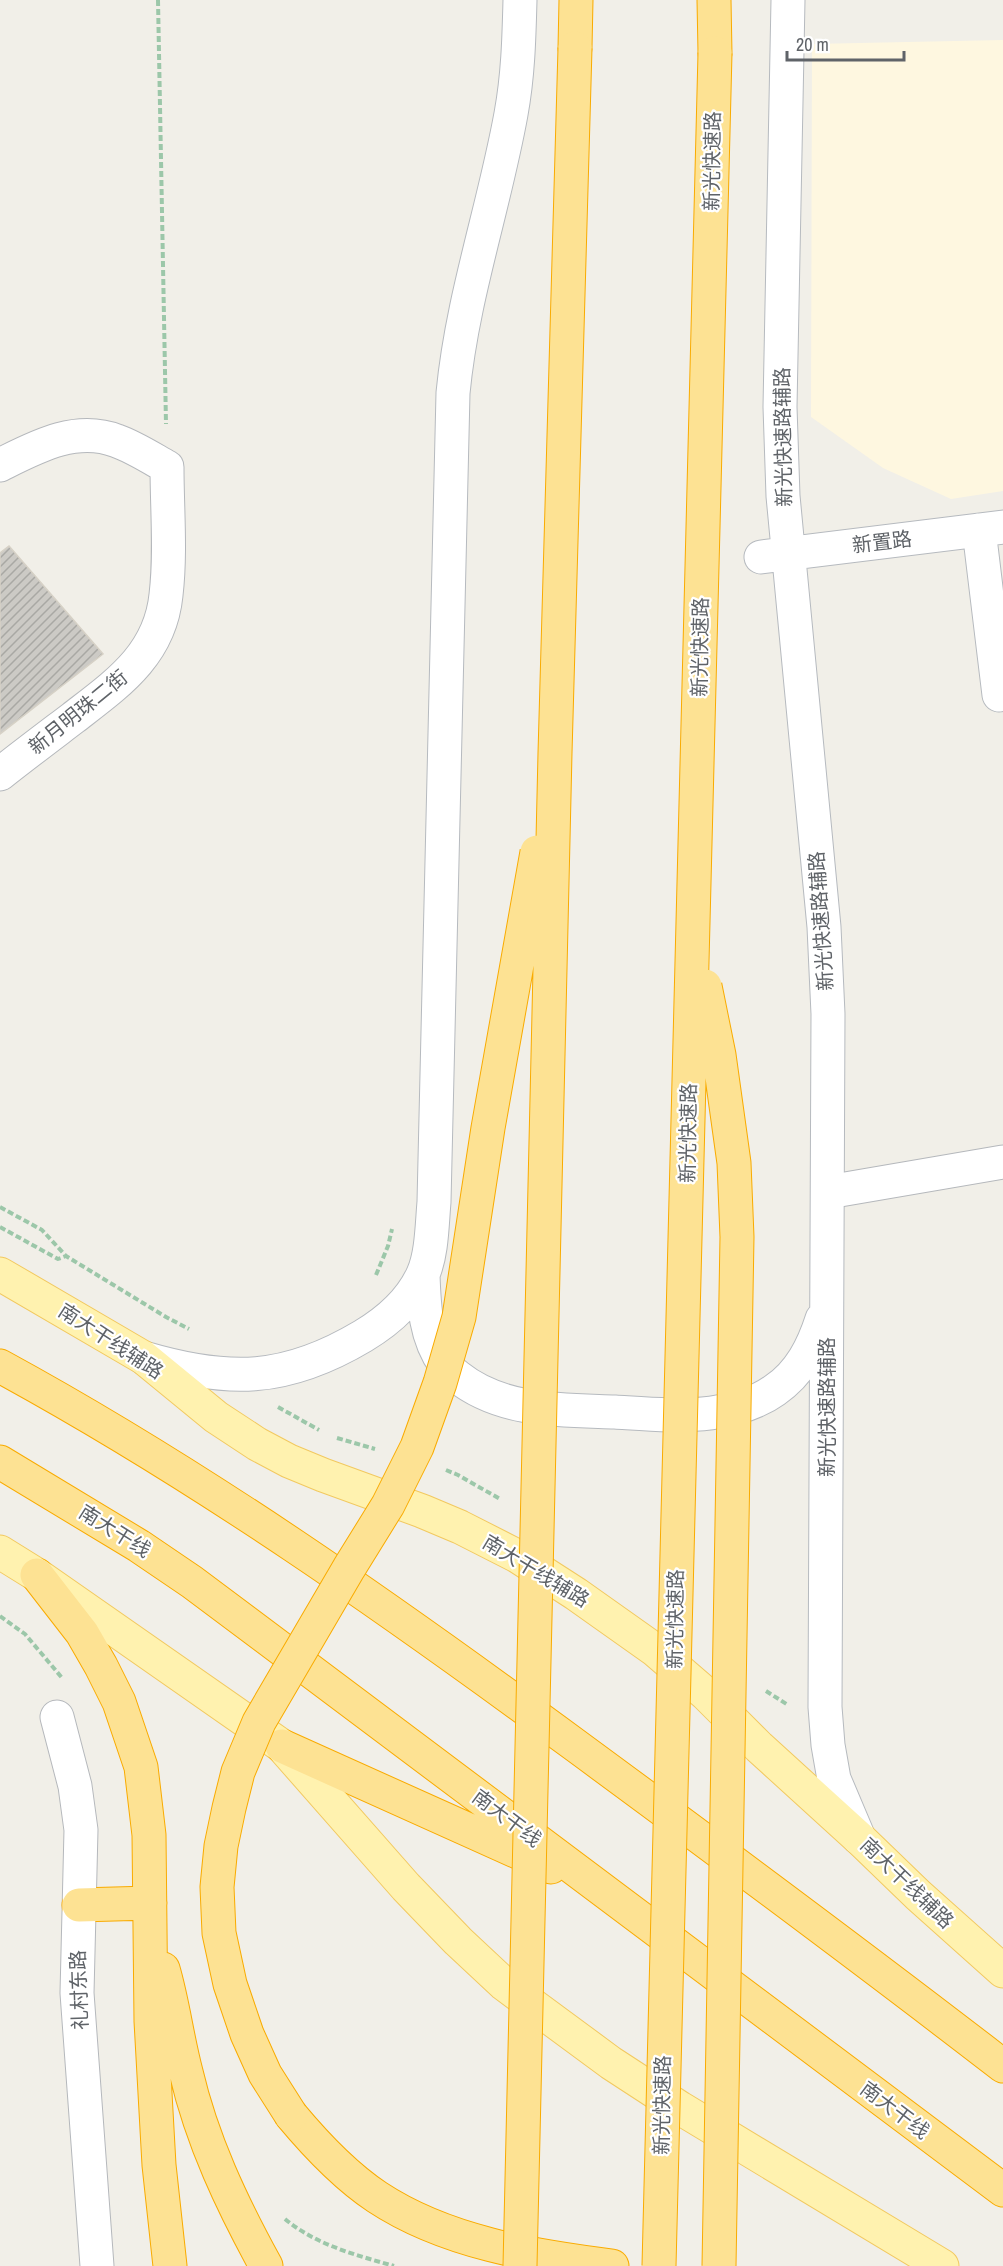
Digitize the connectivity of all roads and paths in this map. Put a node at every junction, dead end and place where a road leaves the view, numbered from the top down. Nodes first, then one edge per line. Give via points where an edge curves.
1 (159, 0) edge
2 (520, 0) edge
3 (576, 0) edge
4 (714, 0) edge
5 (788, 0) edge
6 (0, 465) edge
7 (167, 466) junction
8 (991, 529) edge
9 (761, 557) dead end
10 (999, 694) dead end
11 (555, 753) junction
12 (0, 774) edge
13 (693, 924) junction
14 (1003, 1162) edge
15 (828, 1192) junction
16 (0, 1207) edge
17 (0, 1227) edge
18 (393, 1227) dead end
19 (66, 1256) junction
20 (0, 1274) edge
21 (423, 1274) junction
22 (376, 1276) dead end
23 (828, 1303) junction
24 (196, 1331) dead end
25 (144, 1358) junction
26 (0, 1366) edge
27 (0, 1462) edge
28 (0, 1552) edge
29 (37, 1575) junction
30 (57, 1717) dead end
31 (282, 1746) junction
32 (859, 1838) junction
33 (606, 1892) junction
34 (79, 1905) junction
35 (150, 1917) junction
36 (1003, 1971) edge
37 (1003, 2066) edge
38 (1003, 2190) edge
39 (97, 2266) edge
40 (170, 2266) edge
41 (266, 2266) edge
42 (520, 2266) edge
43 (612, 2266) edge
44 (659, 2266) edge
45 (719, 2266) edge
46 (942, 2266) edge

1 - 7 path
2 - 21 main road via 511,114 460,335 453,393 434,1202
3 - 11 highway, bridge
4 - 13 highway, 新光快速路, bridge
5 - 15 main road, 新光快速路辅路 via 780,407 783,496 824,927
6 - 7 main road via 58,439 97,436
7 - 12 main road, 新月明珠二街 via 166,596 151,643 122,680
8 - 9 main road, 新置路
8 - 10 main road
11 - 42 highway, bridge
11 - 43 highway, bridge via 505,1023 459,1317 440,1383 417,1447 388,1506 259,1722 238,1772 217,1887 219,1933 230,1984 247,2034 265,2074 316,2145 376,2197 413,2218 508,2249
13 - 44 highway, 新光快速路, bridge
13 - 45 highway, bridge via 719,1055 734,1163 737,1237
14 - 15 main road
15 - 23 main road, 新光快速路辅路
16 - 19 path via 42,1230
17 - 19 path via 58,1259
18 - 22 path
19 - 24 path
20 - 25 main road, 南大干线辅路
21 - 23 main road via 430,1338 446,1367 473,1389 513,1403 547,1409 681,1416 749,1403 775,1390 796,1371 814,1344
21 - 25 main road via 403,1306 380,1326 325,1357 293,1368 219,1375
23 - 32 main road, 新光快速路辅路 via 825,1707 834,1779
25 - 32 main road, 南大干线辅路 via 216,1417 257,1444 323,1475 460,1527 517,1556 576,1594 655,1650
26 - 37 highway via 167,1463 421,1631 815,1921
27 - 33 highway, 南大干线 via 192,1582
28 - 29 main road
29 - 31 main road
29 - 35 highway via 82,1632 119,1702 132,1737 146,1795
30 - 34 main road, 礼村东路 via 79,1809
31 - 33 highway
31 - 46 main road via 406,1887 504,1984 680,2108
32 - 36 main road, 南大干线辅路
33 - 38 highway, 南大干线
34 - 35 highway
34 - 39 main road, 礼村东路 via 77,1993
35 - 40 highway via 154,2093
35 - 41 highway via 186,2072 210,2148 224,2187

